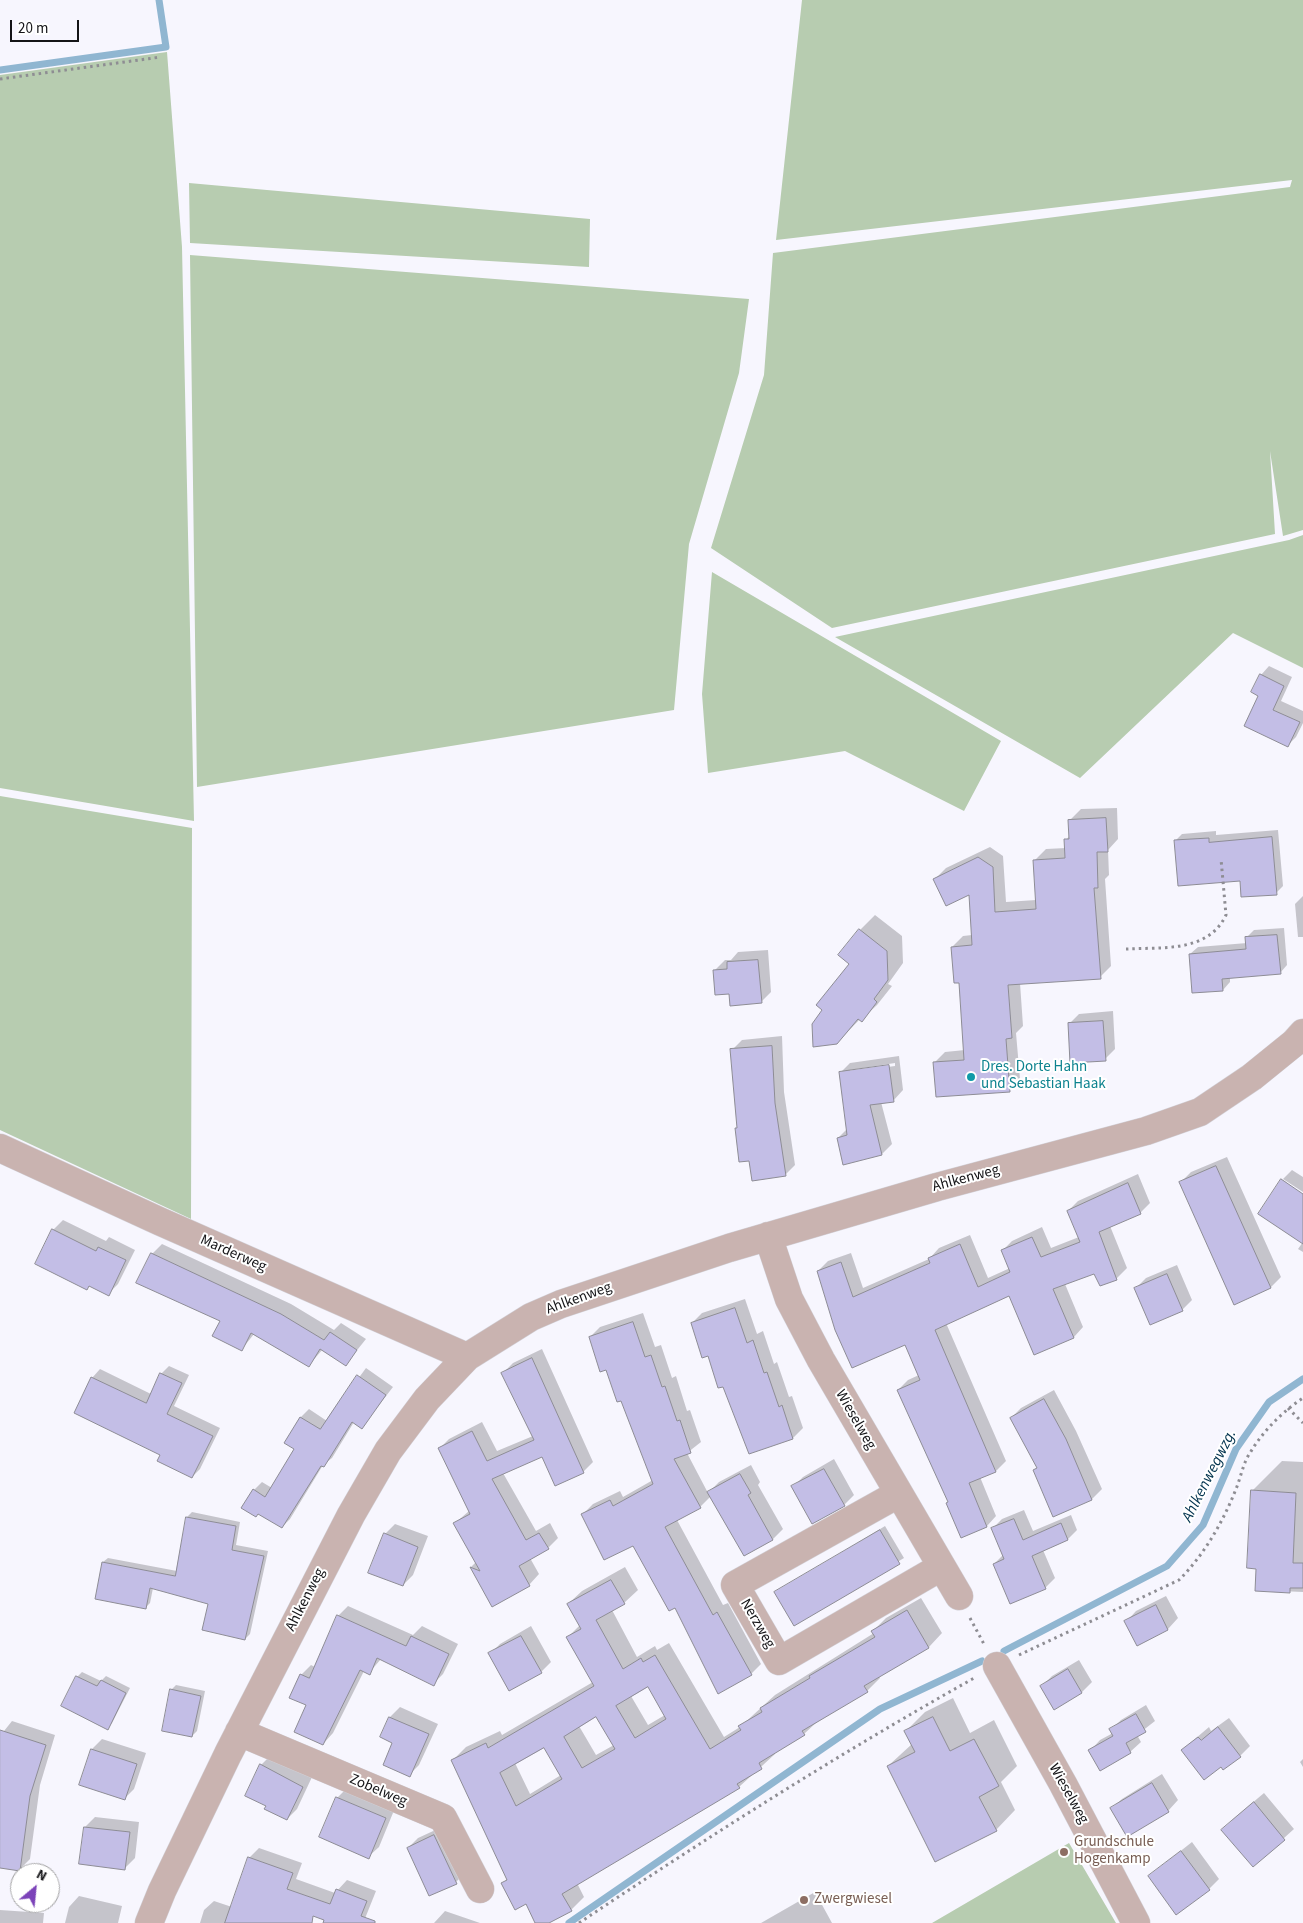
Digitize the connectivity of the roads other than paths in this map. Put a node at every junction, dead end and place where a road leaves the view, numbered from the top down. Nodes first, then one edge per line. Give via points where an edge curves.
1 (1303, 1033) edge
2 (0, 1148) edge
3 (768, 1236) junction
4 (467, 1357) junction
5 (898, 1494) junction
6 (941, 1567) junction
7 (959, 1596) dead end
8 (997, 1666) road end
9 (239, 1732) junction
10 (480, 1889) dead end
11 (149, 1923) edge
12 (1136, 1923) edge

1 - 3 street, Ahlkenweg via 1252,1078 1200,1112 1146,1131
2 - 4 street, Marderweg
3 - 4 street, Ahlkenweg via 561,1304 531,1317
3 - 5 street, Wieselweg via 789,1300
4 - 9 street, Ahlkenweg via 427,1399 388,1452 350,1515
5 - 6 street, Wieselweg
5 - 6 street, Nerzweg via 735,1585 779,1662
6 - 7 street, Wieselweg
8 - 12 street, Wieselweg
9 - 10 street, Zobelweg via 443,1818
9 - 11 street, Ahlkenweg

